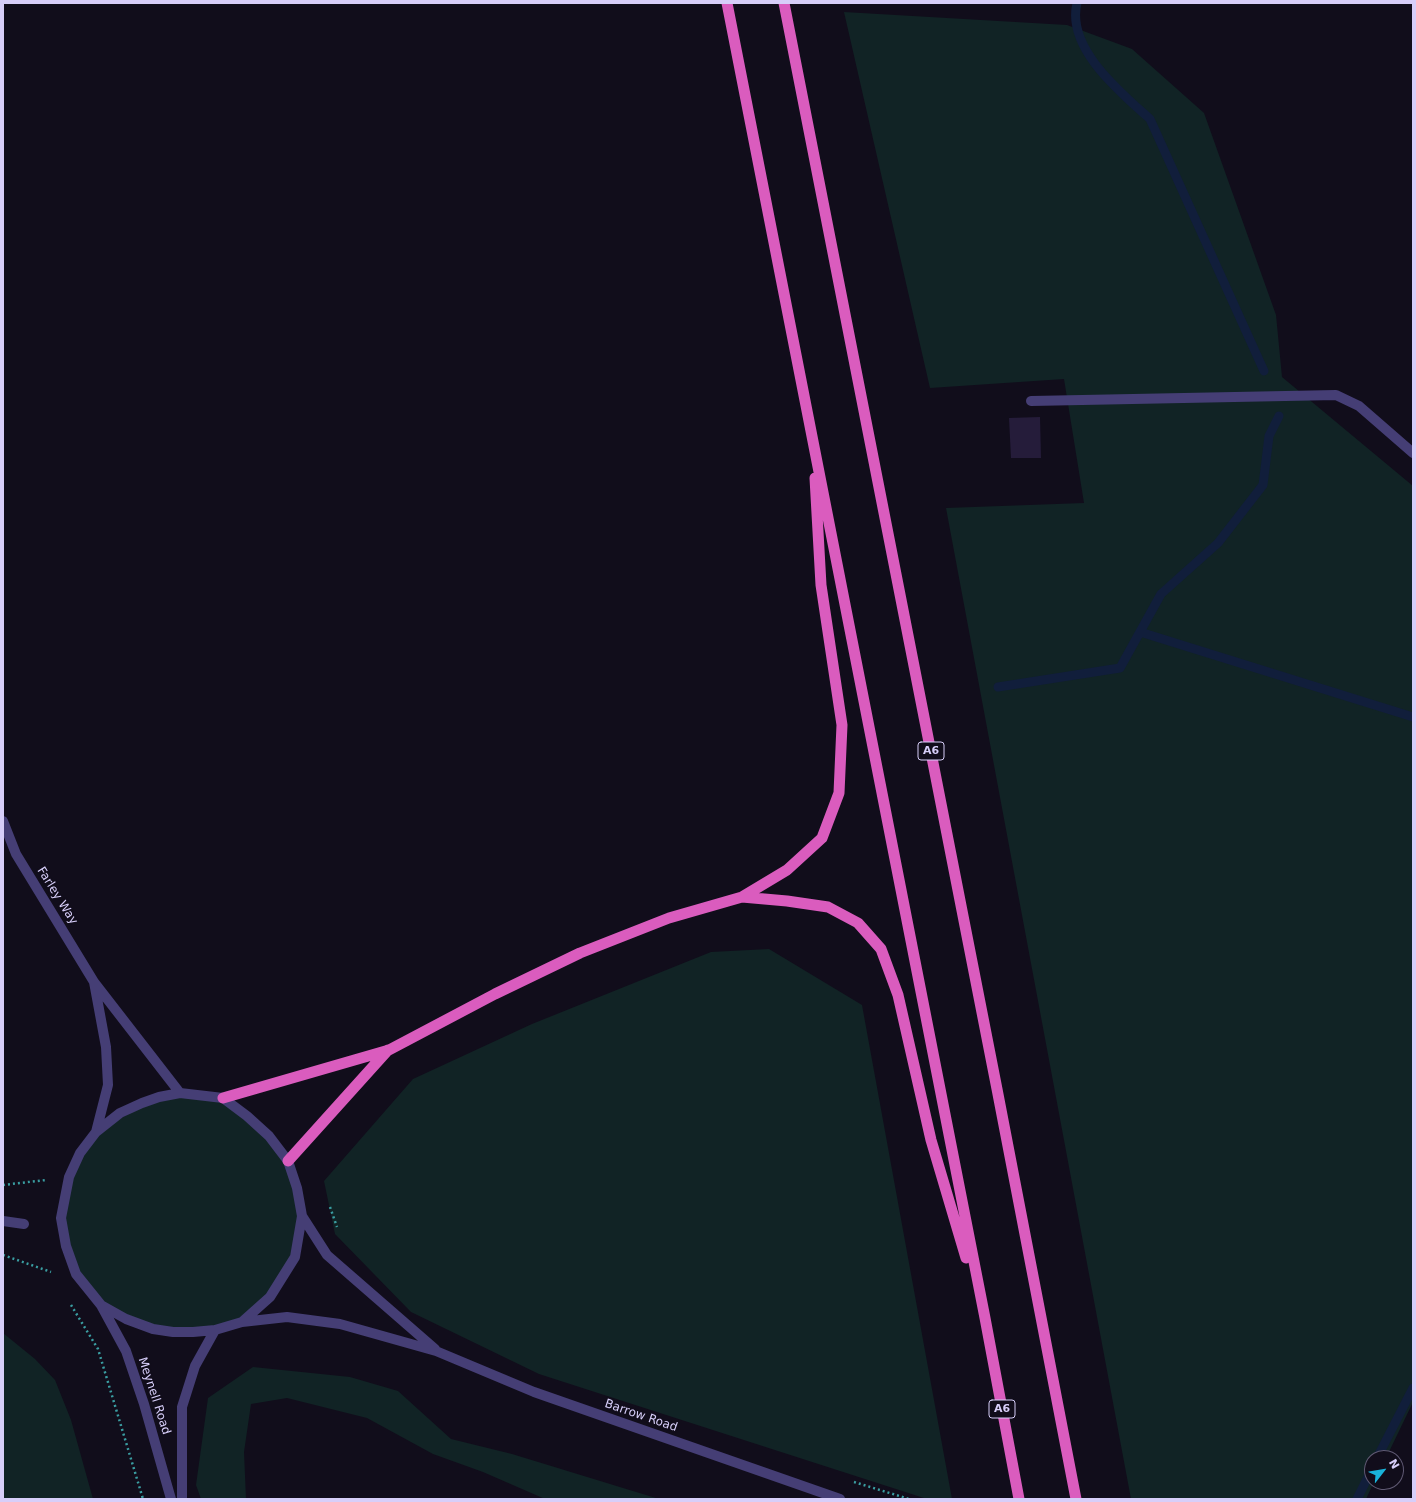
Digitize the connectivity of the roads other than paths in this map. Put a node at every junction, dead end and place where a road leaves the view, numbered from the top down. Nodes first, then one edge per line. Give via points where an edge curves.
1 (727, 3) edge
2 (784, 3) edge
3 (1031, 400) dead end
4 (812, 433) junction
5 (1413, 453) edge
6 (3, 820) edge
7 (742, 897) junction
8 (94, 982) junction
9 (389, 1050) junction
10 (180, 1093) junction
11 (223, 1098) junction
12 (96, 1132) junction
13 (288, 1161) junction
14 (302, 1216) junction
15 (3, 1221) edge
16 (24, 1224) dead end
17 (101, 1305) junction
18 (985, 1318) junction
19 (242, 1322) junction
20 (215, 1330) junction
21 (436, 1351) junction
22 (171, 1499) edge
23 (182, 1499) edge
24 (840, 1499) edge
25 (1019, 1499) edge
26 (1076, 1499) edge

1 - 4 highway, A6
2 - 26 highway, A6
3 - 5 street via 1336,395 1359,406
4 - 7 highway via 821,585 842,725 840,793 822,838 787,870
4 - 18 highway, A6
6 - 8 street, Farley Way via 16,854
7 - 9 highway via 669,918 580,953 494,994
7 - 18 highway via 828,907 858,923 880,949 898,995 931,1140
8 - 10 street, Farley Way
8 - 12 street, Farley Way via 106,1047 108,1085
9 - 11 highway
9 - 13 highway
10 - 11 street
10 - 12 street via 159,1097 120,1113
11 - 13 street via 269,1136
12 - 17 street via 80,1153 69,1177 61,1218 66,1246 76,1274
13 - 14 street
14 - 19 street via 296,1257 270,1297
14 - 21 street, Barrow Road via 327,1255
15 - 16 street
17 - 20 street, Barrow Road via 126,1319 153,1329 174,1332
17 - 22 street, Meynell Road via 126,1352
18 - 25 highway, A6
19 - 20 street, Barrow Road
19 - 21 street, Barrow Road via 287,1317 340,1324
20 - 23 street, Meynell Road via 195,1366 182,1407
21 - 24 street, Barrow Road via 534,1392

